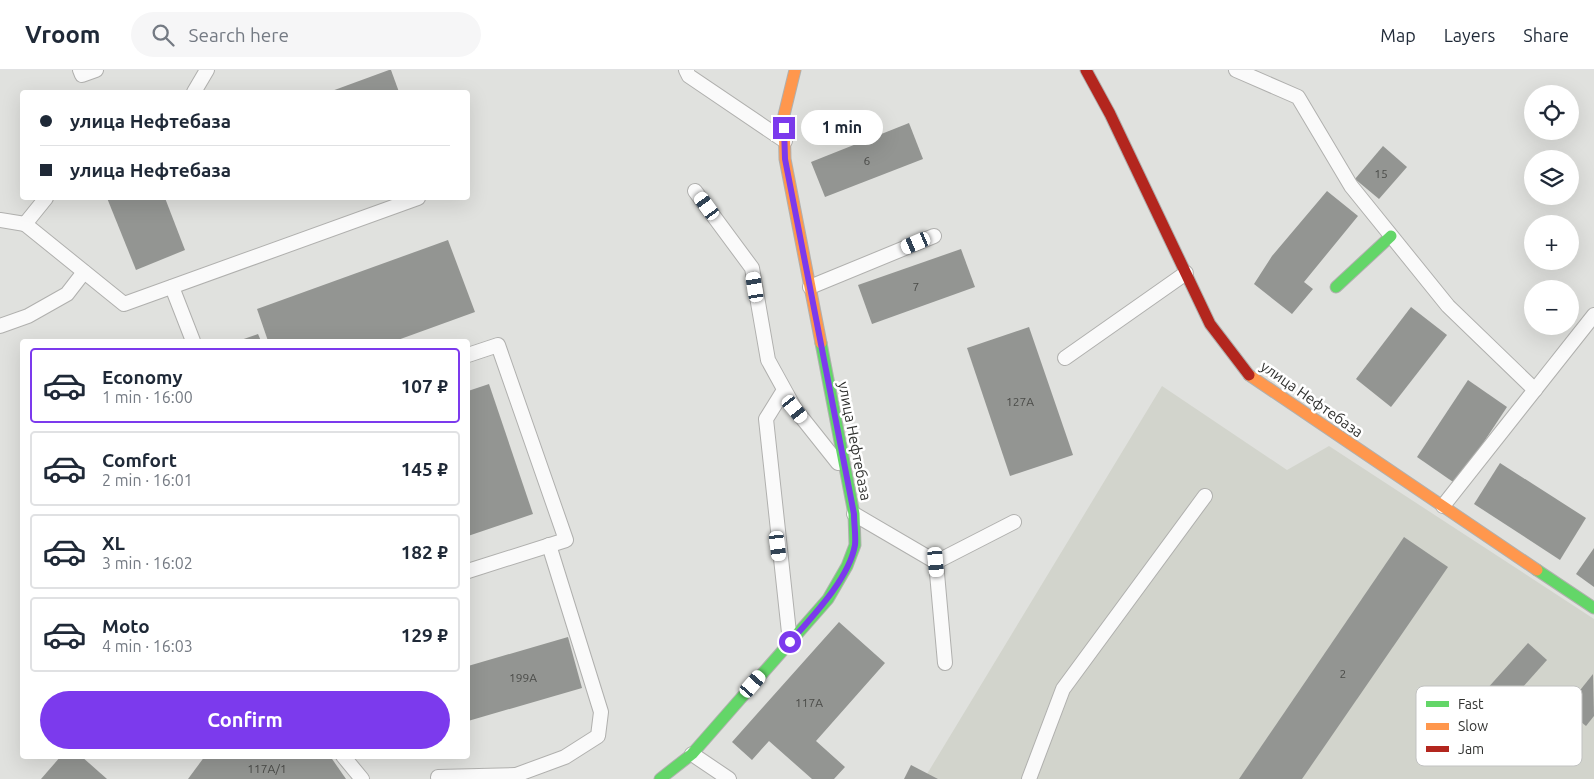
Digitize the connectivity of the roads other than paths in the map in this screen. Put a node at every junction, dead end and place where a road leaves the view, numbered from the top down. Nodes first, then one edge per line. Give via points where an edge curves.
1 (80, 70) edge
2 (96, 70) edge
3 (207, 70) edge
4 (686, 70) edge
5 (795, 70) edge
6 (1086, 70) edge
7 (1236, 70) edge
8 (195, 90) edge
9 (785, 140) junction
10 (695, 191) dead end
11 (44, 200) edge
12 (412, 200) edge
13 (0, 220) edge
14 (25, 224) junction
15 (934, 236) dead end
16 (1391, 236) junction
17 (84, 272) junction
18 (1186, 273) junction
19 (172, 287) junction
20 (810, 287) junction
21 (1336, 288) dead end
22 (1594, 315) edge
23 (0, 326) edge
24 (192, 339) edge
25 (470, 354) edge
26 (1065, 358) dead end
27 (784, 390) junction
28 (1535, 390) junction
29 (845, 472) junction
30 (1205, 496) dead end
31 (1443, 506) junction
32 (854, 514) junction
33 (1014, 522) dead end
34 (549, 545) junction
35 (936, 562) junction
36 (470, 570) edge
37 (1594, 608) edge
38 (790, 642) junction
39 (945, 663) dead end
40 (692, 754) junction
41 (346, 759) edge
42 (438, 777) dead end
43 (517, 777) edge
44 (362, 779) edge
45 (660, 779) edge
46 (730, 779) edge
47 (1028, 779) edge

1 - 2 lane via 82,75
3 - 8 lane
4 - 9 lane via 689,76 719,98
5 - 9 street, улица Нефтебаза via 784,115
6 - 18 street, улица Нефтебаза
7 - 16 lane via 1298,97 1351,186
9 - 20 street, улица Нефтебаза via 785,159
10 - 27 lane via 752,268 768,360
11 - 14 lane
12 - 19 lane
13 - 14 lane
14 - 17 lane
15 - 20 lane
16 - 21 street
16 - 28 lane via 1448,306
17 - 19 lane via 124,304
17 - 23 lane via 67,294 28,316
18 - 26 lane
18 - 31 street, улица Нефтебаза via 1210,324 1251,377
19 - 24 lane
20 - 29 street, улица Нефтебаза
22 - 28 lane
25 - 34 lane via 498,345 566,540
27 - 29 lane via 795,409
27 - 38 lane via 766,419
28 - 31 lane
29 - 32 street, улица Нефтебаза
30 - 47 lane via 1063,689
31 - 37 street, улица Нефтебаза
32 - 35 lane
32 - 38 street, улица Нефтебаза via 855,545 847,566 828,599
33 - 35 lane
34 - 36 lane
34 - 43 lane via 601,712 598,736 565,757
35 - 39 lane
38 - 40 street, улица Нефтебаза
40 - 45 street, улица Нефтебаза
40 - 46 lane
41 - 44 lane
42 - 43 lane

